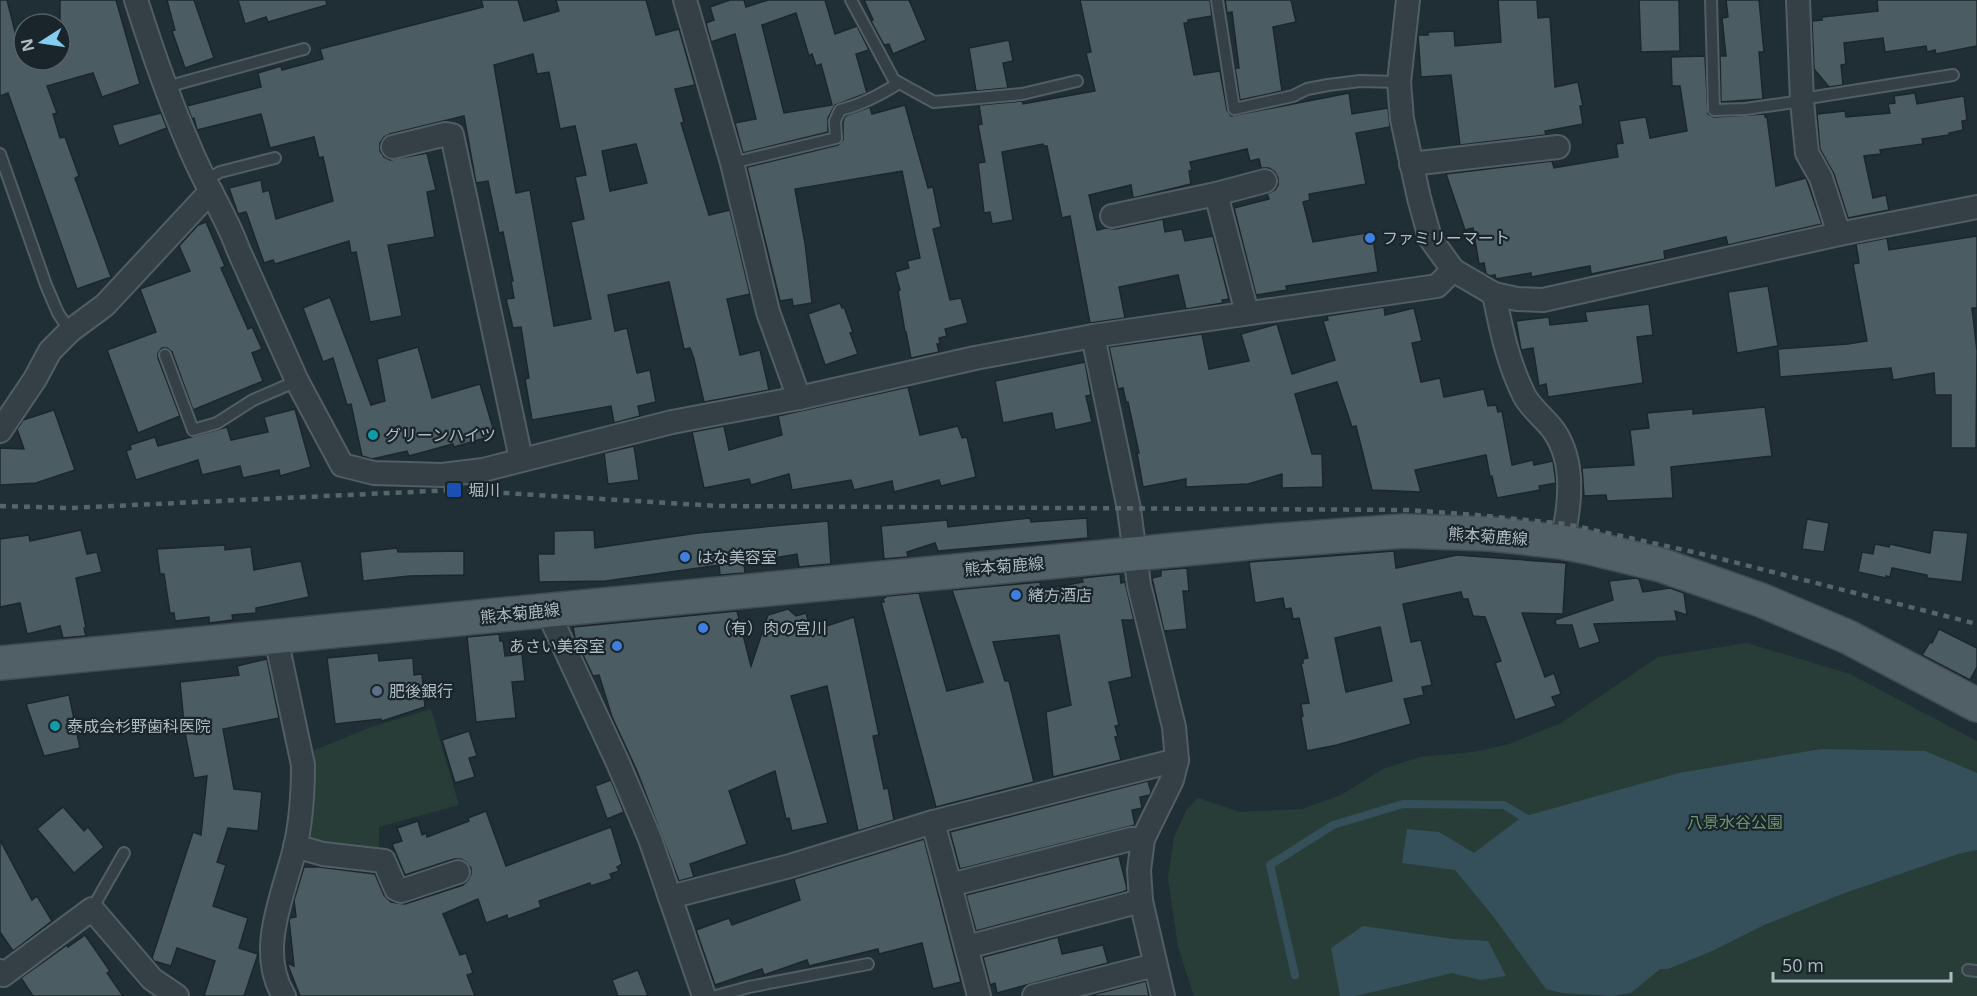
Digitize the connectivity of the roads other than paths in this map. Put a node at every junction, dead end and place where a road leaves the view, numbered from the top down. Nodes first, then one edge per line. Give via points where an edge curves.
1 (136, 0) edge
2 (851, 0) edge
3 (1217, 0) edge
4 (1408, 0) edge
5 (1712, 0) edge
6 (1798, 0) edge
7 (688, 1) edge
8 (304, 49) dead end
9 (1953, 75) dead end
10 (1077, 81) dead end
11 (1399, 82) junction
12 (899, 83) junction
13 (166, 87) junction
14 (1802, 100) junction
15 (393, 147) dead end
16 (1558, 147) dead end
17 (0, 154) edge
18 (275, 158) dead end
19 (732, 163) junction
20 (1412, 164) junction
21 (1265, 182) dead end
22 (208, 185) junction
23 (1216, 194) junction
24 (1977, 207) edge
25 (1112, 216) dead end
26 (1839, 234) junction
27 (1453, 270) junction
28 (1494, 294) junction
29 (1247, 313) junction
30 (70, 331) junction
31 (1093, 336) junction
32 (165, 355) dead end
33 (297, 381) junction
34 (799, 398) junction
35 (0, 431) edge
36 (521, 459) junction
37 (1562, 542) junction
38 (1135, 554) junction
39 (547, 610) junction
40 (276, 638) junction
41 (0, 663) edge
42 (1977, 705) edge
43 (1176, 759) junction
44 (933, 822) junction
45 (1143, 839) junction
46 (295, 846) junction
47 (124, 853) dead end
48 (458, 872) dead end
49 (950, 885) junction
50 (670, 897) junction
51 (1141, 901) junction
52 (92, 909) junction
53 (967, 947) junction
54 (868, 964) dead end
55 (1155, 965) junction
56 (0, 971) edge
57 (276, 993) edge
58 (177, 996) edge
59 (704, 996) edge
60 (716, 996) edge
61 (979, 996) edge
62 (1034, 996) edge
63 (1163, 996) edge

1 - 13 street
2 - 12 lane
3 - 11 lane via 1234,109 1328,85
4 - 11 street
5 - 14 lane via 1714,110
6 - 14 street
7 - 19 street
8 - 13 lane
9 - 14 lane
10 - 12 lane via 1022,94 934,102
11 - 20 street
12 - 19 lane via 854,107 840,110 835,121 836,138
13 - 22 street
14 - 26 street via 1808,153 1821,178
15 - 36 street via 452,135
16 - 20 street
17 - 30 lane via 46,285
18 - 22 lane via 220,172
19 - 34 street via 768,312
20 - 27 street via 1430,238
21 - 23 street
22 - 30 street via 105,305
22 - 33 street
23 - 25 street
23 - 29 street
24 - 26 street
26 - 28 street via 1543,300
27 - 28 street
27 - 29 street via 1437,286
28 - 37 street via 1511,369 1526,399 1565,450 1570,478
29 - 31 street
30 - 35 street via 50,351
31 - 34 street
31 - 38 street
32 - 33 lane via 193,430 218,423 253,400
33 - 36 street via 342,465 374,473 442,475 483,470
34 - 36 street via 672,422
37 - 38 main road, 熊本菊鹿線 via 1404,531
37 - 42 main road, 熊本菊鹿線 via 1661,565 1761,600 1848,637
38 - 39 main road, 熊本菊鹿線
38 - 43 street via 1174,727
39 - 40 main road, 熊本菊鹿線
39 - 50 street via 618,763
40 - 41 main road, 熊本菊鹿線
40 - 46 street via 303,765
43 - 44 street
43 - 45 street via 1172,780
44 - 49 street
44 - 50 street via 790,866
45 - 49 street
45 - 51 street
46 - 48 street via 323,854 384,861 400,891
46 - 57 street via 273,927
47 - 52 lane
49 - 53 street
50 - 59 street
51 - 53 street
51 - 55 street
52 - 56 street via 3,975
52 - 58 street via 152,979
53 - 61 street
54 - 60 lane
55 - 62 street
55 - 63 street

